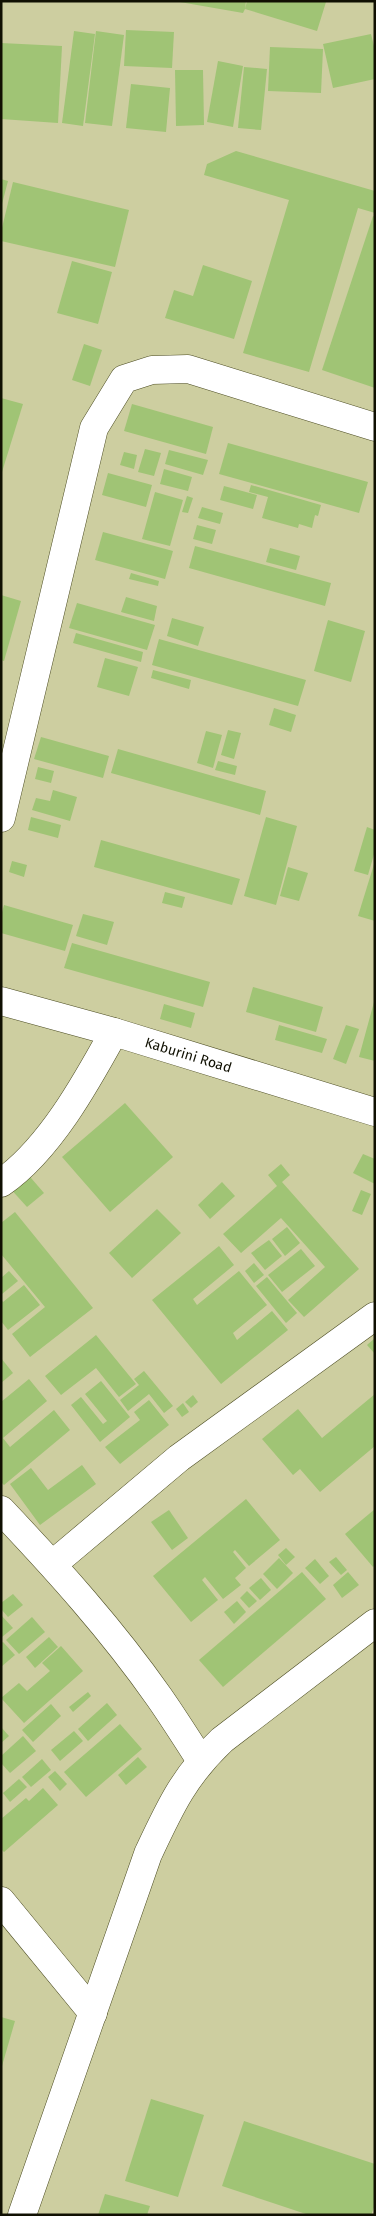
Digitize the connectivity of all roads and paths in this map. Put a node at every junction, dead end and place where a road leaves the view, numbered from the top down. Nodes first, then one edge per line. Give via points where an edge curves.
1 (375, 428) edge
2 (1, 818) edge
3 (1, 1001) edge
4 (114, 1032) junction
5 (375, 1112) edge
6 (1, 1183) edge
7 (375, 1316) edge
8 (1, 1510) edge
9 (53, 1564) junction
10 (375, 1622) edge
11 (200, 1761) junction
12 (1, 1901) edge
13 (93, 2013) junction
14 (22, 2215) edge

1 - 2 street via 188,368 152,370 124,379 94,428
3 - 4 street, Kaburini Road
4 - 5 street, Kaburini Road
4 - 6 street via 85,1085 46,1139
7 - 9 street via 179,1458
8 - 9 street
9 - 11 street via 158,1696
10 - 11 street via 222,1740
11 - 13 street via 176,1796 148,1854
12 - 13 street
13 - 14 street

